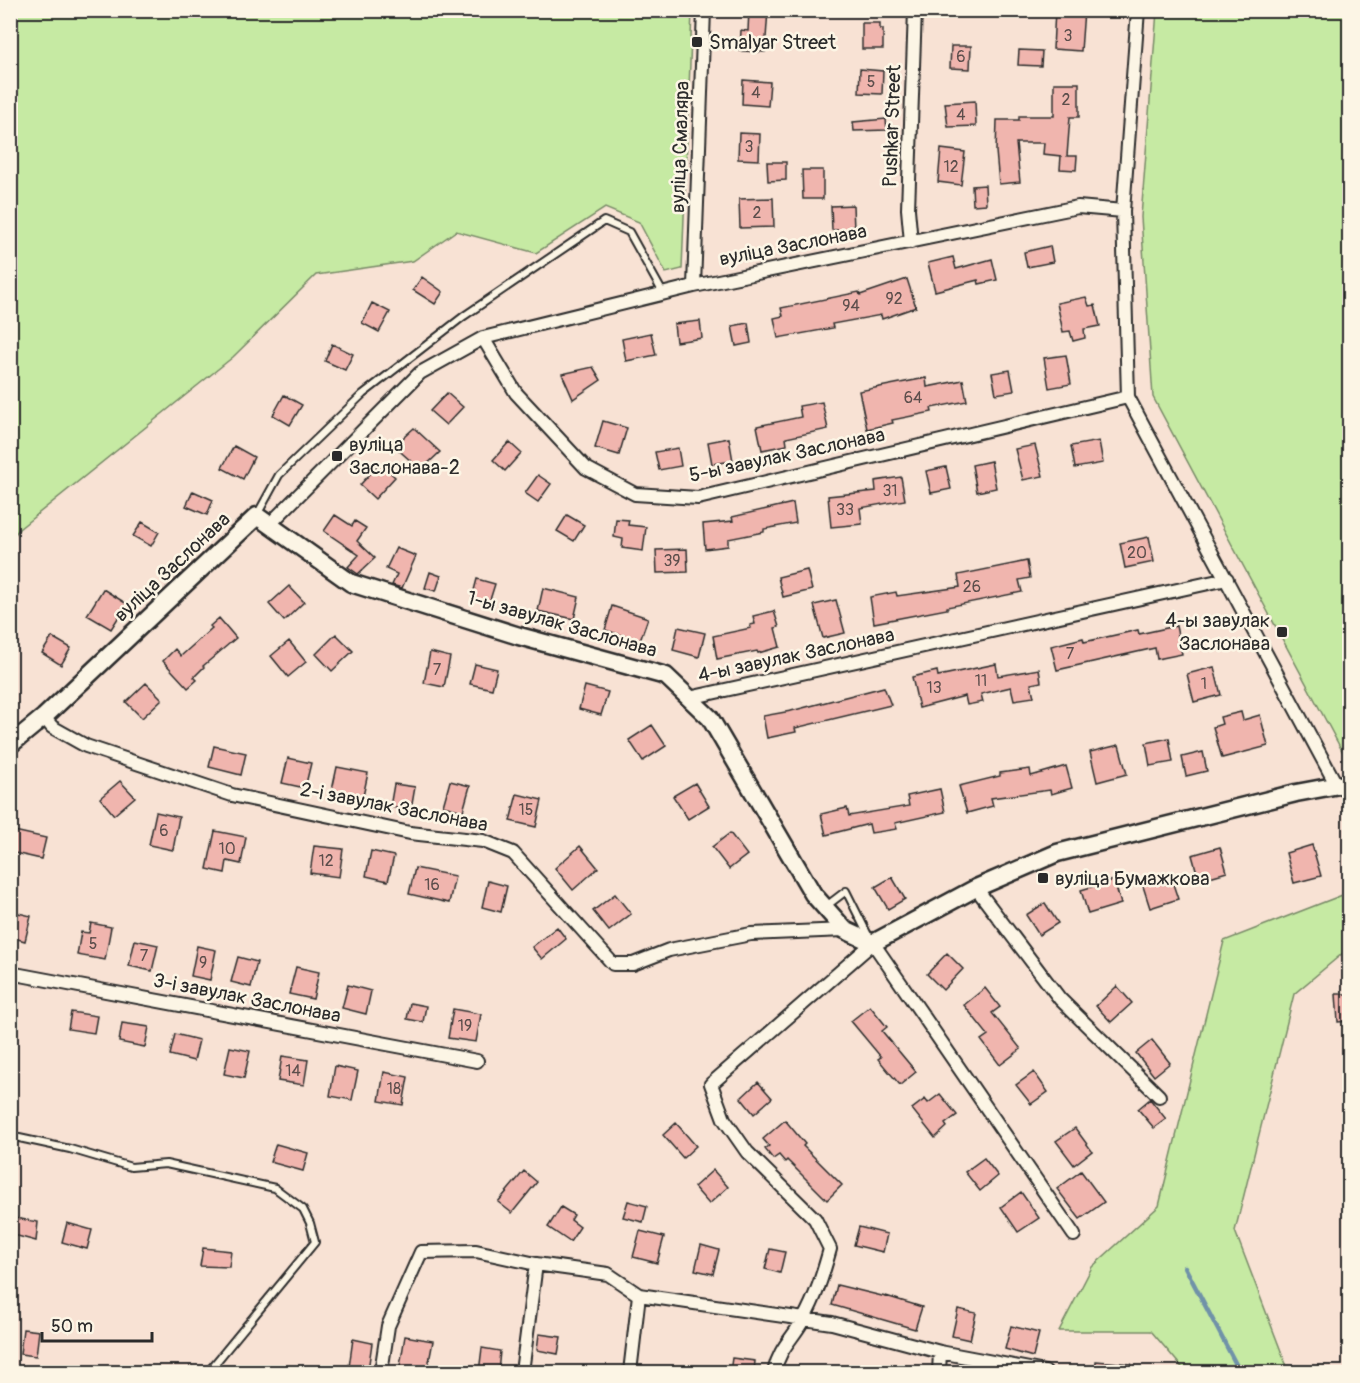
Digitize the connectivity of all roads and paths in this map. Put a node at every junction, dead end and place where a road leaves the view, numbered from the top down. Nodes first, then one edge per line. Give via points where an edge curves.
1 (704, 10) edge
2 (915, 10) edge
3 (1138, 10) edge
4 (1123, 211) junction
5 (911, 242) junction
6 (694, 286) junction
7 (664, 293) junction
8 (483, 338) junction
9 (1128, 397) junction
10 (263, 520) junction
11 (1227, 579) junction
12 (689, 698) junction
13 (44, 717) junction
14 (10, 745) edge
15 (1343, 784) edge
16 (976, 888) junction
17 (825, 907) junction
18 (845, 930) junction
19 (873, 943) junction
20 (10, 973) edge
21 (477, 1061) dead end
22 (1159, 1096) dead end
23 (10, 1136) edge
24 (1074, 1235) dead end
25 (537, 1264) junction
26 (639, 1295) junction
27 (803, 1320) junction
28 (940, 1352) junction
29 (208, 1372) edge
30 (381, 1372) edge
31 (522, 1372) edge
32 (630, 1372) edge
33 (774, 1372) edge
34 (939, 1372) edge
35 (1045, 1372) edge

1 - 6 street, вуліца Смаляра
2 - 5 street, Pushkar Street via 908,209
3 - 4 street
4 - 5 street, вуліца Заслонава via 1078,207
4 - 9 street
5 - 6 street, вуліца Заслонава
6 - 7 street, вуліца Заслонава
7 - 8 street, вуліца Заслонава
7 - 10 lane via 629,232 604,221 464,316 363,394 279,475
8 - 9 street, 5-ы завулак Заслонава via 516,393 586,468 635,494 698,498
8 - 10 street, вуліца Заслонава via 420,373
9 - 11 street
10 - 12 street, 1-ы завулак Заслонава via 351,583 519,636 666,676
10 - 13 street, вуліца Заслонава
11 - 12 street, 4-ы завулак Заслонава
11 - 15 street
12 - 17 street, 1-ы завулак Заслонава via 710,718 813,894
13 - 14 street, вуліца Заслонава
13 - 18 street, 2-і завулак Заслонава via 52,727 86,746 232,795 410,833 483,841 513,854 613,964 633,964 669,950 751,934
15 - 16 street via 1057,854
16 - 19 street
16 - 22 street via 1060,999
17 - 18 street, 1-ы завулак Заслонава
17 - 19 lane via 846,891
18 - 19 street, 1-ы завулак Заслонава
19 - 24 street
19 - 27 street via 711,1084 724,1119 747,1152 815,1219 830,1250
20 - 21 street, 3-і завулак Заслонава
23 - 29 lane via 131,1167 166,1164 275,1188 303,1209 315,1242
25 - 26 street via 608,1274
25 - 30 street via 476,1251 421,1252 388,1326
25 - 31 street
26 - 27 street
26 - 32 street
27 - 28 street via 832,1323
27 - 33 street via 778,1356
28 - 34 street
28 - 35 street

